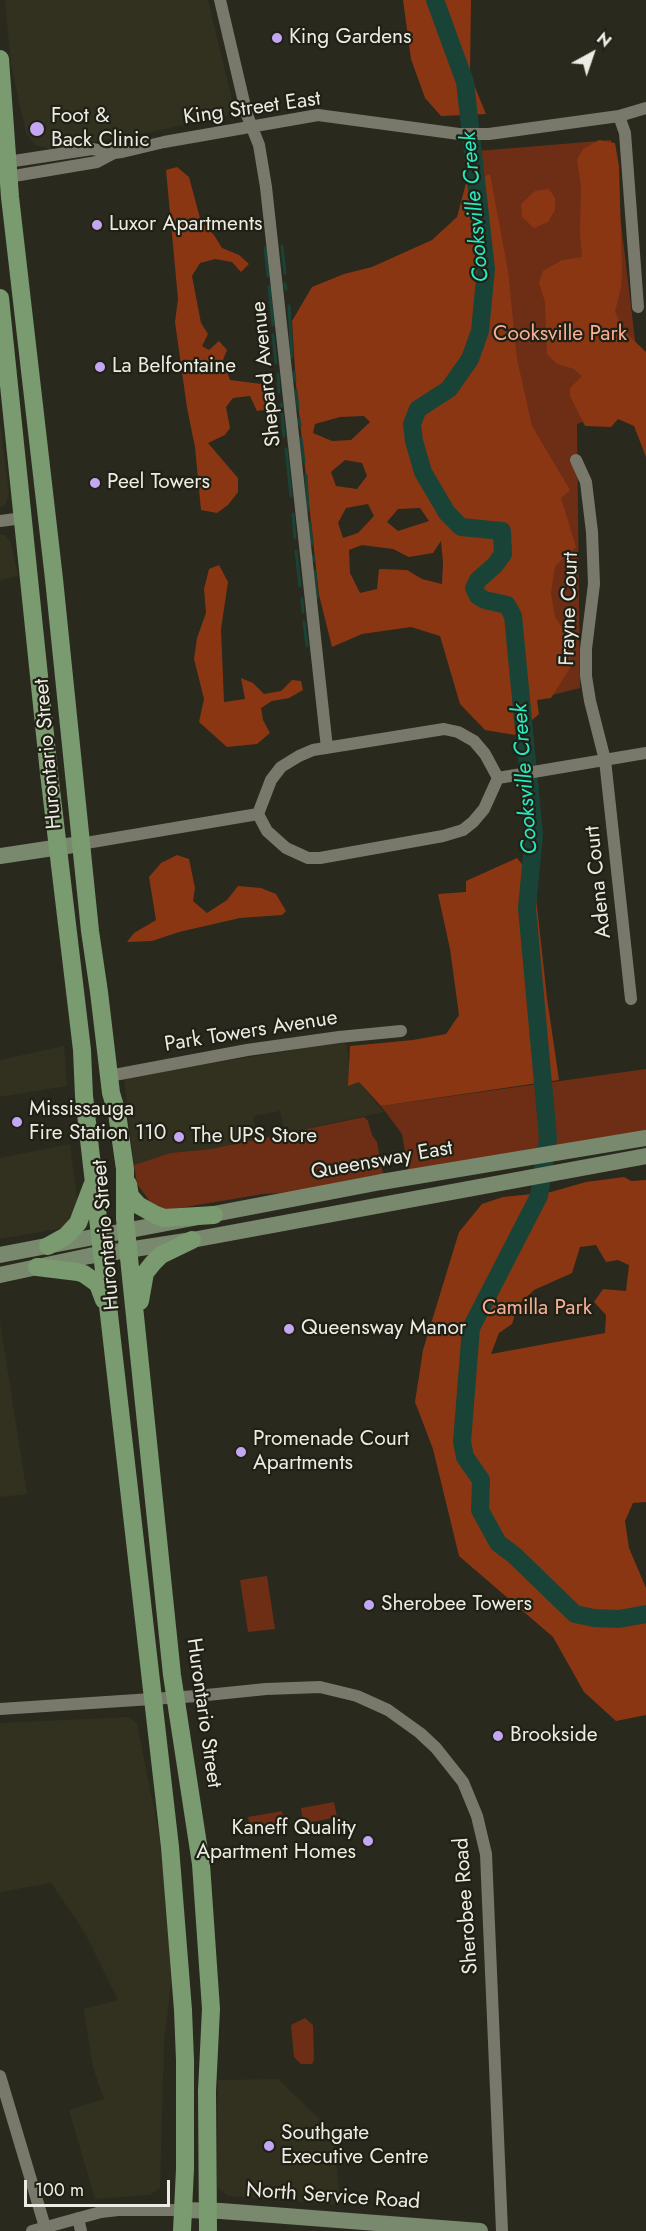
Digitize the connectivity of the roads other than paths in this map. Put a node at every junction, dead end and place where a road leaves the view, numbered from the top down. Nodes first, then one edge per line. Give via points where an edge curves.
1 (220, 0) edge
2 (0, 59) edge
3 (646, 108) edge
4 (619, 116) junction
5 (252, 126) junction
6 (4, 170) edge
7 (0, 298) edge
8 (638, 307) dead end
9 (576, 460) dead end
10 (23, 518) junction
11 (0, 521) edge
12 (327, 748) junction
13 (646, 753) edge
14 (606, 760) junction
15 (503, 778) junction
16 (258, 814) junction
17 (80, 844) junction
18 (58, 847) junction
19 (0, 856) edge
20 (631, 999) dead end
21 (401, 1031) dead end
22 (109, 1076) junction
23 (646, 1138) edge
24 (646, 1156) edge
25 (125, 1169) junction
26 (94, 1179) junction
27 (214, 1215) junction
28 (126, 1231) junction
29 (192, 1240) junction
30 (101, 1245) junction
31 (48, 1246) junction
32 (128, 1250) junction
33 (0, 1255) edge
34 (37, 1267) junction
35 (0, 1275) edge
36 (108, 1311) junction
37 (138, 1327) junction
38 (175, 1697) junction
39 (153, 1699) junction
40 (0, 1710) edge
41 (0, 2076) edge
42 (183, 2210) junction
43 (209, 2210) junction
44 (80, 2225) edge
45 (45, 2227) junction
46 (32, 2231) edge
47 (182, 2231) edge
48 (208, 2231) edge
49 (480, 2231) edge
50 (502, 2231) edge

1 - 5 street, Shepard Avenue
2 - 6 main road, Hurontario Street
3 - 4 street, King Street East
4 - 5 street, King Street East via 479,134 318,115
4 - 8 street via 625,132
5 - 6 street, King Street East via 114,153 92,149
5 - 12 street, Shepard Avenue via 259,145 271,227
6 - 17 main road, Hurontario Street via 66,685
7 - 10 main road, Hurontario Street
9 - 14 street, Frayne Court via 586,482 594,574 586,676
10 - 11 street
10 - 18 main road, Hurontario Street
12 - 15 street via 430,730 458,732 474,741
12 - 16 street via 298,756 281,767
13 - 14 street
14 - 15 street
14 - 20 street, Adena Court
15 - 16 street via 474,822 463,830 320,858 308,858 286,848 267,831
16 - 17 street
17 - 18 main road
17 - 22 main road, Hurontario Street
18 - 19 main road
18 - 26 main road, Hurontario Street
21 - 22 street, Park Towers Avenue via 247,1050
22 - 25 main road, Hurontario Street
23 - 27 main road, Queensway East via 381,1182
24 - 29 main road, Queensway East
25 - 27 main road via 130,1196 146,1211 164,1218
25 - 28 main road, Hurontario Street
26 - 30 main road, Hurontario Street
26 - 31 main road via 78,1223 66,1236
27 - 28 main road, Queensway East
28 - 30 main road, Queensway East
28 - 32 main road, Hurontario Street
29 - 32 main road, Queensway East
29 - 37 main road via 161,1255 147,1270
30 - 31 main road
30 - 32 main road, Queensway East
30 - 34 main road
30 - 36 main road, Hurontario Street
31 - 33 main road
32 - 37 main road, Hurontario Street
34 - 35 main road
34 - 36 main road via 88,1277 98,1284
36 - 39 main road, Hurontario Street
37 - 38 main road, Hurontario Street
38 - 39 street, Sherobee Road
38 - 43 main road, Hurontario Street via 194,1808 206,1923 211,2009 207,2091
38 - 50 street, Sherobee Road via 312,1687 351,1694 388,1710 420,1733 463,1782 482,1833 487,1865
39 - 40 street, Sherobee Road
39 - 42 main road, Hurontario Street via 183,2010
41 - 45 street
42 - 43 main road, North Service Road
42 - 44 street via 118,2210
42 - 47 main road, Hurontario Street
43 - 48 main road, Hurontario Street
43 - 49 main road, North Service Road
44 - 45 street
45 - 46 street

